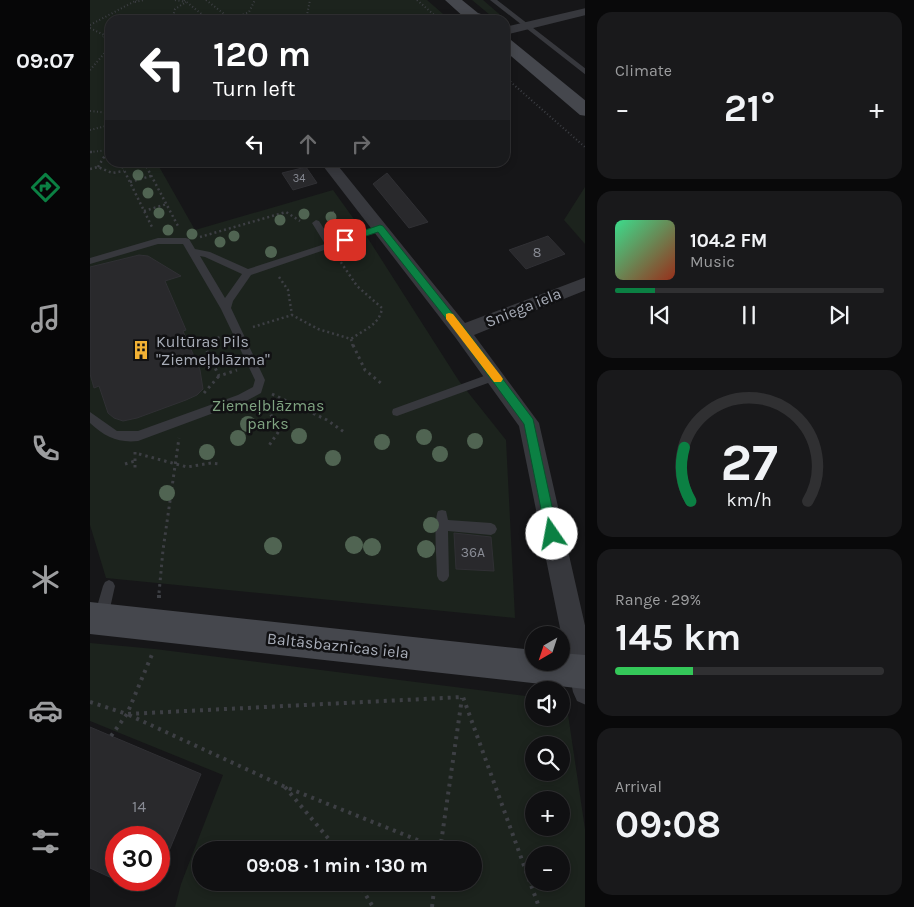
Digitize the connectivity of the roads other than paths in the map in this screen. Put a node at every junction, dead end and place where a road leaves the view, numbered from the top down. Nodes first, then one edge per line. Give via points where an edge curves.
1 (453, 0) edge
2 (493, 0) edge
3 (585, 10) edge
4 (472, 15) edge
5 (526, 26) junction
6 (510, 30) edge
7 (510, 47) edge
8 (585, 73) edge
9 (585, 111) edge
10 (331, 167) edge
11 (316, 223) road end
12 (380, 228) junction
13 (330, 245) junction
14 (193, 252) junction
15 (90, 261) edge
16 (248, 273) junction
17 (585, 283) edge
18 (226, 308) junction
19 (462, 332) junction
20 (495, 376) junction
21 (397, 412) dead end
22 (90, 417) edge
23 (491, 529) dead end
24 (443, 576) dead end
25 (109, 586) dead end
26 (95, 618) edge
27 (584, 679) edge

1 - 4 street
2 - 5 lane
3 - 5 street
5 - 6 street
5 - 8 lane
7 - 9 street
10 - 12 street
11 - 13 lane
12 - 13 lane
12 - 19 street
13 - 16 lane
14 - 15 lane via 186,240 158,241
14 - 16 lane via 207,254
14 - 18 lane
16 - 18 lane
17 - 19 street, Sniega iela via 501,322
18 - 22 lane via 260,380 257,390 123,439 108,433
19 - 20 street
20 - 21 lane
20 - 27 street via 529,422
23 - 24 lane via 442,520
25 - 26 lane
26 - 27 street, Baltāsbaznīcas iela

